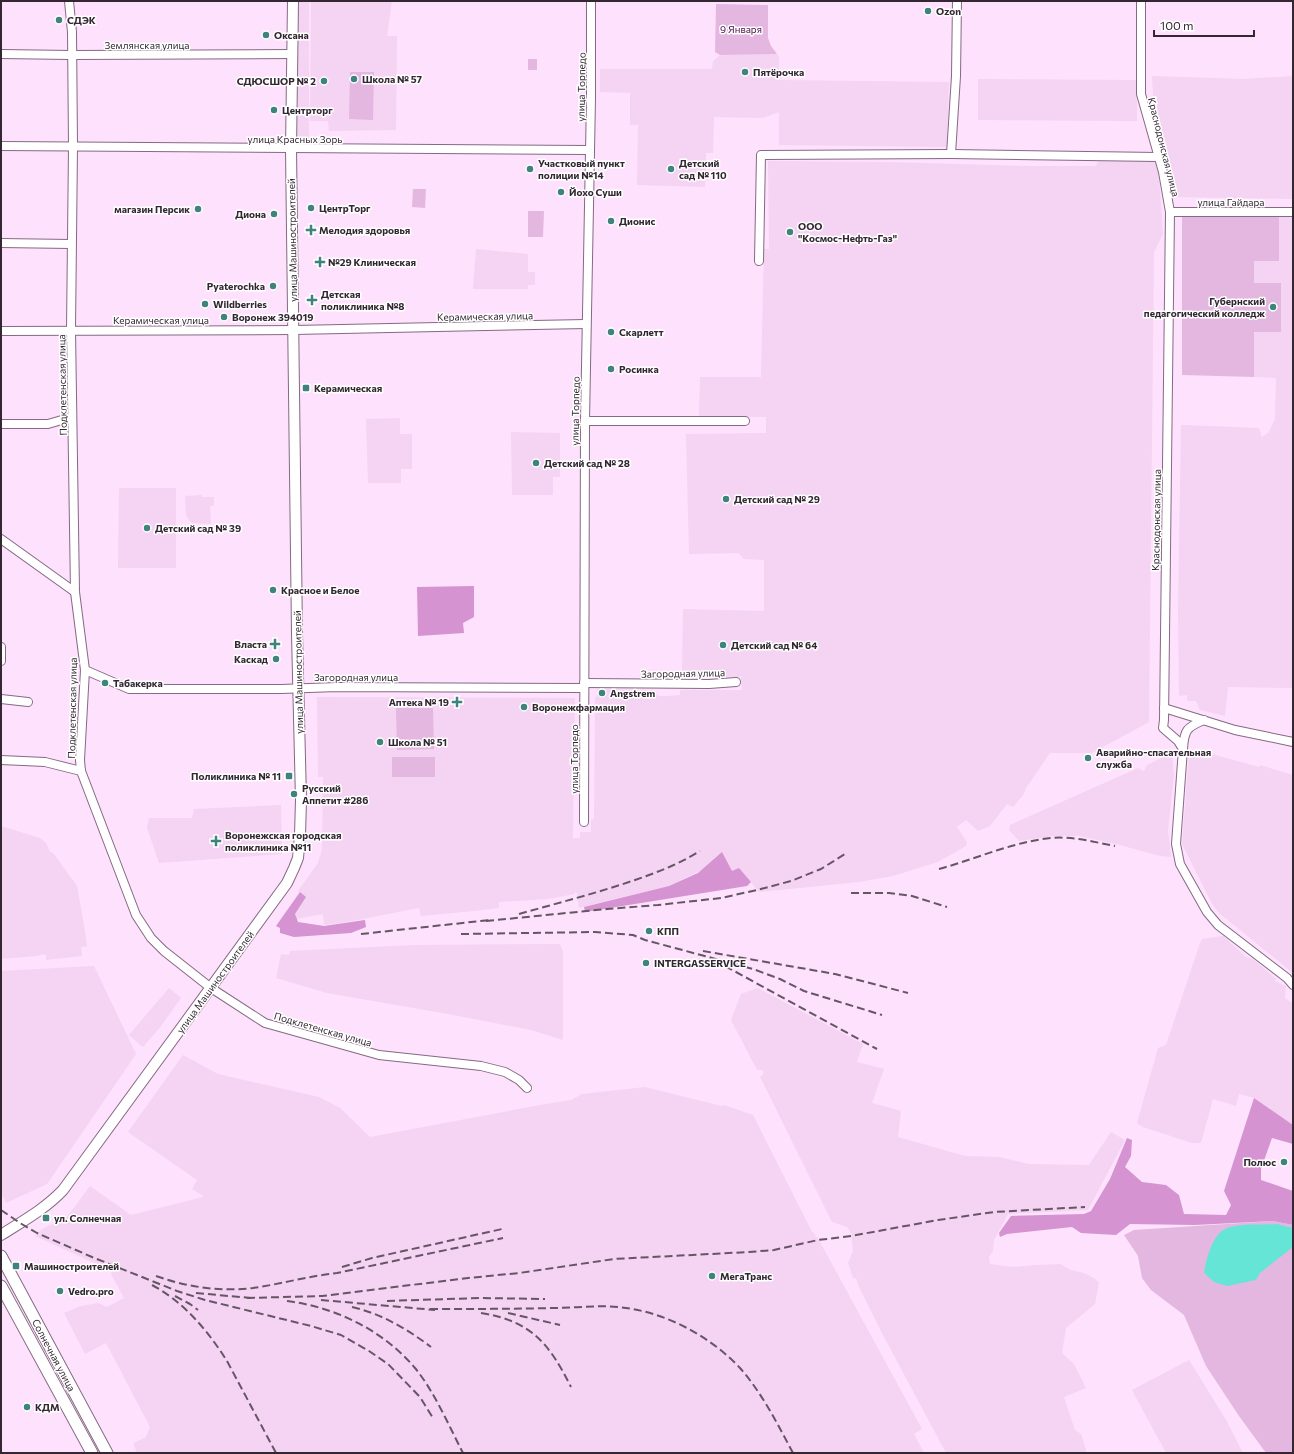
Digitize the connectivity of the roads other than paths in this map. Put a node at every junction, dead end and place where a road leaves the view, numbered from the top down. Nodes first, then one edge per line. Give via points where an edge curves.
1 (69, 1) edge
2 (293, 1) edge
3 (592, 1) edge
4 (957, 1) edge
5 (1141, 1) edge
6 (1, 54) edge
7 (292, 54) junction
8 (72, 55) junction
9 (1, 146) edge
10 (72, 147) junction
11 (291, 149) junction
12 (589, 150) junction
13 (951, 154) junction
14 (1158, 157) junction
15 (1170, 212) junction
16 (1293, 212) edge
17 (1, 243) edge
18 (71, 244) junction
19 (759, 261) dead end
20 (586, 324) junction
21 (71, 330) junction
22 (294, 330) junction
23 (1, 331) edge
24 (72, 417) junction
25 (585, 421) junction
26 (746, 421) dead end
27 (1, 424) edge
28 (1, 539) edge
29 (75, 592) junction
30 (1, 647) edge
31 (1, 661) edge
32 (84, 670) junction
33 (736, 682) dead end
34 (584, 686) junction
35 (298, 688) junction
36 (1, 699) edge
37 (28, 702) dead end
38 (1164, 708) junction
39 (1204, 720) junction
40 (1293, 742) edge
41 (1183, 749) junction
42 (1, 760) edge
43 (81, 771) junction
44 (584, 822) dead end
45 (1293, 985) edge
46 (211, 988) junction
47 (527, 1088) dead end
48 (1, 1235) edge
49 (1, 1256) edge
50 (1, 1286) edge
51 (92, 1453) edge
52 (107, 1453) edge

1 - 8 street, Подклетенская улица
2 - 7 street, улица Машиностроителей
3 - 12 street, улица Торпедо
4 - 13 street
5 - 14 street, Краснодонская улица via 1141,94
6 - 8 street, Землянская улица
7 - 8 street, Землянская улица
7 - 11 street, улица Машиностроителей
8 - 10 street, Подклетенская улица
9 - 10 street, улица Красных Зорь
10 - 11 street, улица Красных Зорь
10 - 18 street, Подклетенская улица
11 - 12 street, улица Красных Зорь
11 - 22 street, улица Машиностроителей
12 - 20 street, улица Торпедо
13 - 14 street
13 - 19 street via 761,155
14 - 15 street, Краснодонская улица
15 - 16 street, улица Гайдара
15 - 38 street, Краснодонская улица
17 - 18 street
18 - 21 street, Подклетенская улица
20 - 22 street, Керамическая улица
20 - 25 street, улица Торпедо
21 - 22 street, Керамическая улица
21 - 23 street, Керамическая улица
21 - 24 street, Подклетенская улица
22 - 35 street, улица Машиностроителей
24 - 27 street via 48,424
24 - 29 street, Подклетенская улица
25 - 26 street
25 - 34 street, улица Торпедо
28 - 29 street
29 - 32 street, Подклетенская улица
30 - 31 street
32 - 35 street, Загородная улица via 129,689
32 - 43 street, Подклетенская улица
33 - 34 street, Загородная улица
34 - 35 street, Загородная улица
34 - 44 street, улица Торпедо
35 - 46 street, улица Машиностроителей via 301,800 298,858 287,883
36 - 37 street
38 - 39 street
38 - 41 street, Краснодонская улица via 1162,728 1178,741
39 - 40 street via 1234,730
39 - 41 street via 1188,728 1184,734
41 - 45 street via 1176,844 1180,864 1206,912
42 - 43 street via 45,762
43 - 46 street, Подклетенская улица via 136,915 150,938
46 - 47 street, Подклетенская улица via 265,1023 378,1055 481,1066 505,1072
46 - 48 street, улица Машиностроителей via 63,1190 42,1209
49 - 52 main road, Солнечная улица
50 - 51 main road, Солнечная улица

